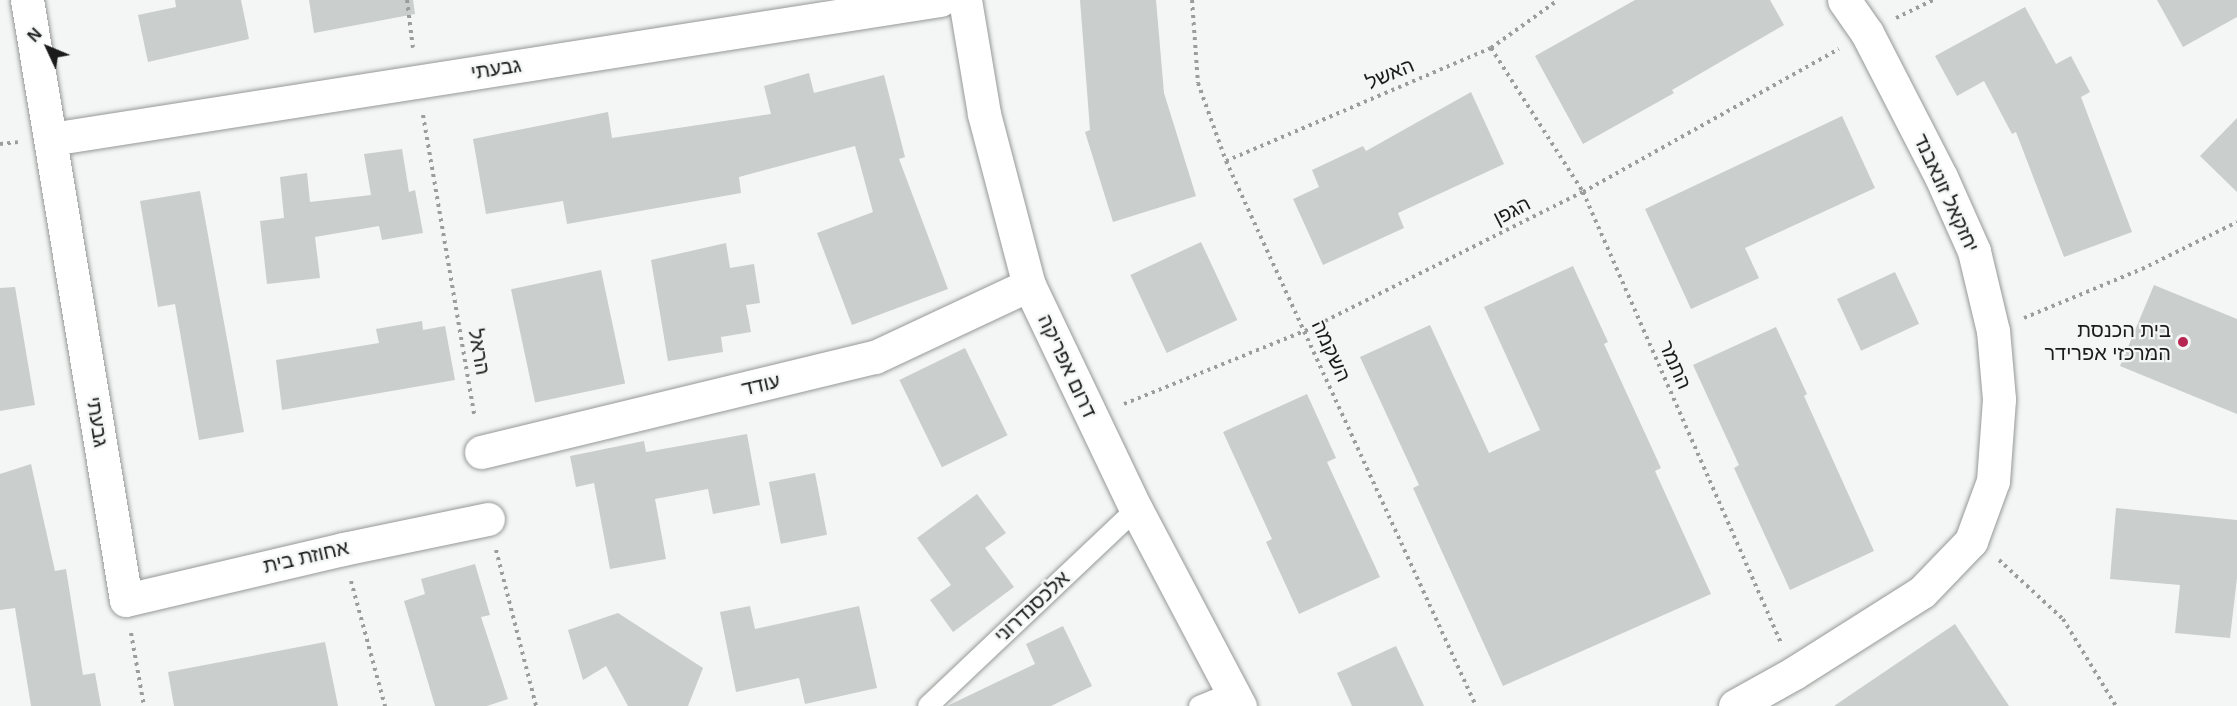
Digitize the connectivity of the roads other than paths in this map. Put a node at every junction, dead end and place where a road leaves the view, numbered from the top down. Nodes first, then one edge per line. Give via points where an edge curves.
1 (27, 0) edge
2 (940, 0) edge
3 (965, 0) edge
4 (1844, 0) edge
5 (51, 139) junction
6 (1029, 285) junction
7 (481, 452) road end
8 (1136, 509) junction
9 (488, 519) road end
10 (126, 600) joint
11 (1236, 700) edge
12 (928, 706) edge
13 (1198, 706) edge
14 (1735, 706) edge

1 - 5 street, גבעתי
2 - 5 street, גבעתי
3 - 6 street, דרום אפריקה via 984,114
4 - 14 street, יחזקאל זונאבנד via 1867,33 1974,251 1993,331 1999,399 1993,481 1971,541 1922,592
5 - 10 street, גבעתי
6 - 7 street, עודד via 875,357
6 - 8 street, דרום אפריקה
8 - 11 street, דרום אפריקה
8 - 12 lane, אלכסנדרוני
9 - 10 street, אחוזת בית
11 - 13 lane

